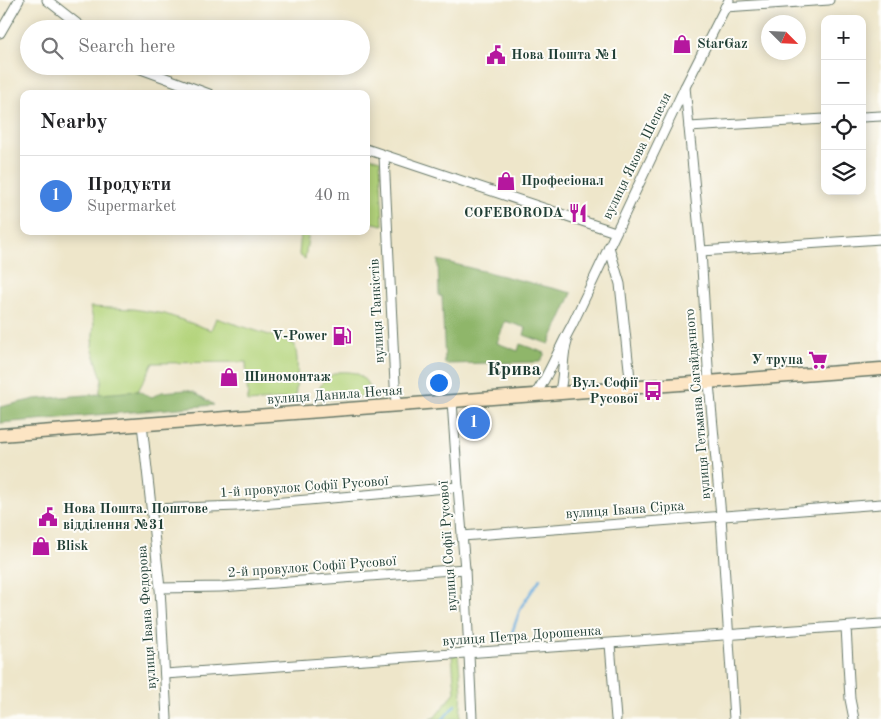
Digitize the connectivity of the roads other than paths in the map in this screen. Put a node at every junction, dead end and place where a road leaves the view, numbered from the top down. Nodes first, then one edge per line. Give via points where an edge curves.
1 (19, 0) edge
2 (47, 0) edge
3 (830, 0) edge
4 (727, 4) edge
5 (73, 20) edge
6 (0, 33) edge
7 (157, 75) edge
8 (685, 87) junction
9 (198, 90) edge
10 (881, 116) edge
11 (866, 117) edge
12 (821, 119) edge
13 (689, 127) junction
14 (370, 151) edge
15 (384, 156) junction
16 (615, 232) junction
17 (881, 239) edge
18 (609, 247) junction
19 (701, 251) junction
20 (572, 325) junction
21 (881, 369) edge
22 (563, 376) junction
23 (546, 378) junction
24 (708, 382) junction
25 (631, 388) junction
26 (585, 392) junction
27 (557, 393) junction
28 (535, 395) junction
29 (452, 401) junction
30 (396, 405) junction
31 (142, 424) junction
32 (0, 435) edge
33 (458, 488) junction
34 (881, 504) edge
35 (152, 509) junction
36 (722, 516) junction
37 (462, 536) junction
38 (465, 569) junction
39 (160, 588) junction
40 (881, 624) edge
41 (846, 627) junction
42 (728, 634) junction
43 (610, 644) junction
44 (469, 653) junction
45 (165, 674) junction
46 (167, 719) edge
47 (472, 719) edge
48 (616, 719) edge
49 (734, 719) edge
50 (854, 719) edge

1 - 6 street
2 - 5 street
3 - 4 street
4 - 8 street, вулиця Якова Шепеля
7 - 9 street
8 - 13 street, вулиця Гетьмана Сагайдачного
8 - 16 street, вулиця Якова Шепеля
10 - 11 street
12 - 13 street
13 - 19 street, вулиця Гетьмана Сагайдачного
14 - 15 street
15 - 16 street
15 - 30 street, вулиця Танкістів
16 - 18 street, вулиця Якова Шепеля
17 - 19 street
18 - 20 street, вулиця Якова Шепеля
18 - 25 street via 620,284
19 - 24 street, вулиця Гетьмана Сагайдачного
20 - 22 street via 564,348
20 - 23 street
21 - 24 main road, вулиця Данила Нечая
22 - 26 street via 572,386
22 - 27 street
23 - 27 street
23 - 28 street
24 - 25 main road, вулиця Данила Нечая
24 - 36 street, вулиця Гетьмана Сагайдачного
25 - 26 main road, вулиця Данила Нечая
26 - 27 main road, вулиця Данила Нечая
27 - 28 main road, вулиця Данила Нечая
28 - 29 main road, вулиця Данила Нечая
29 - 30 main road, вулиця Данила Нечая
29 - 33 street, вулиця Софії Русової
30 - 31 main road, вулиця Данила Нечая
31 - 32 main road, вулиця Данила Нечая
31 - 35 street, вулиця Івана Федорова
33 - 35 street, 1-й провулок Софії Русової via 238,506
33 - 37 street, вулиця Софії Русової
34 - 36 street, вулиця Івана Сірка
35 - 39 street, вулиця Івана Федорова
36 - 37 street, вулиця Івана Сірка
36 - 42 street, вулиця Гетьмана Сагайдачного
37 - 38 street, вулиця Софії Русової
38 - 39 street, 2-й провулок Софії Русової via 221,587
38 - 44 street, вулиця Софії Русової
39 - 45 street, вулиця Івана Федорова
40 - 41 street, вулиця Петра Дорошенка
41 - 42 street, вулиця Петра Дорошенка
41 - 50 street
42 - 43 street, вулиця Петра Дорошенка
42 - 49 street, вулиця Гетьмана Сагайдачного
43 - 44 street, вулиця Петра Дорошенка
43 - 48 street
44 - 45 street, вулиця Петра Дорошенка
44 - 47 street, вулиця Софії Русової
45 - 46 street, вулиця Івана Федорова

